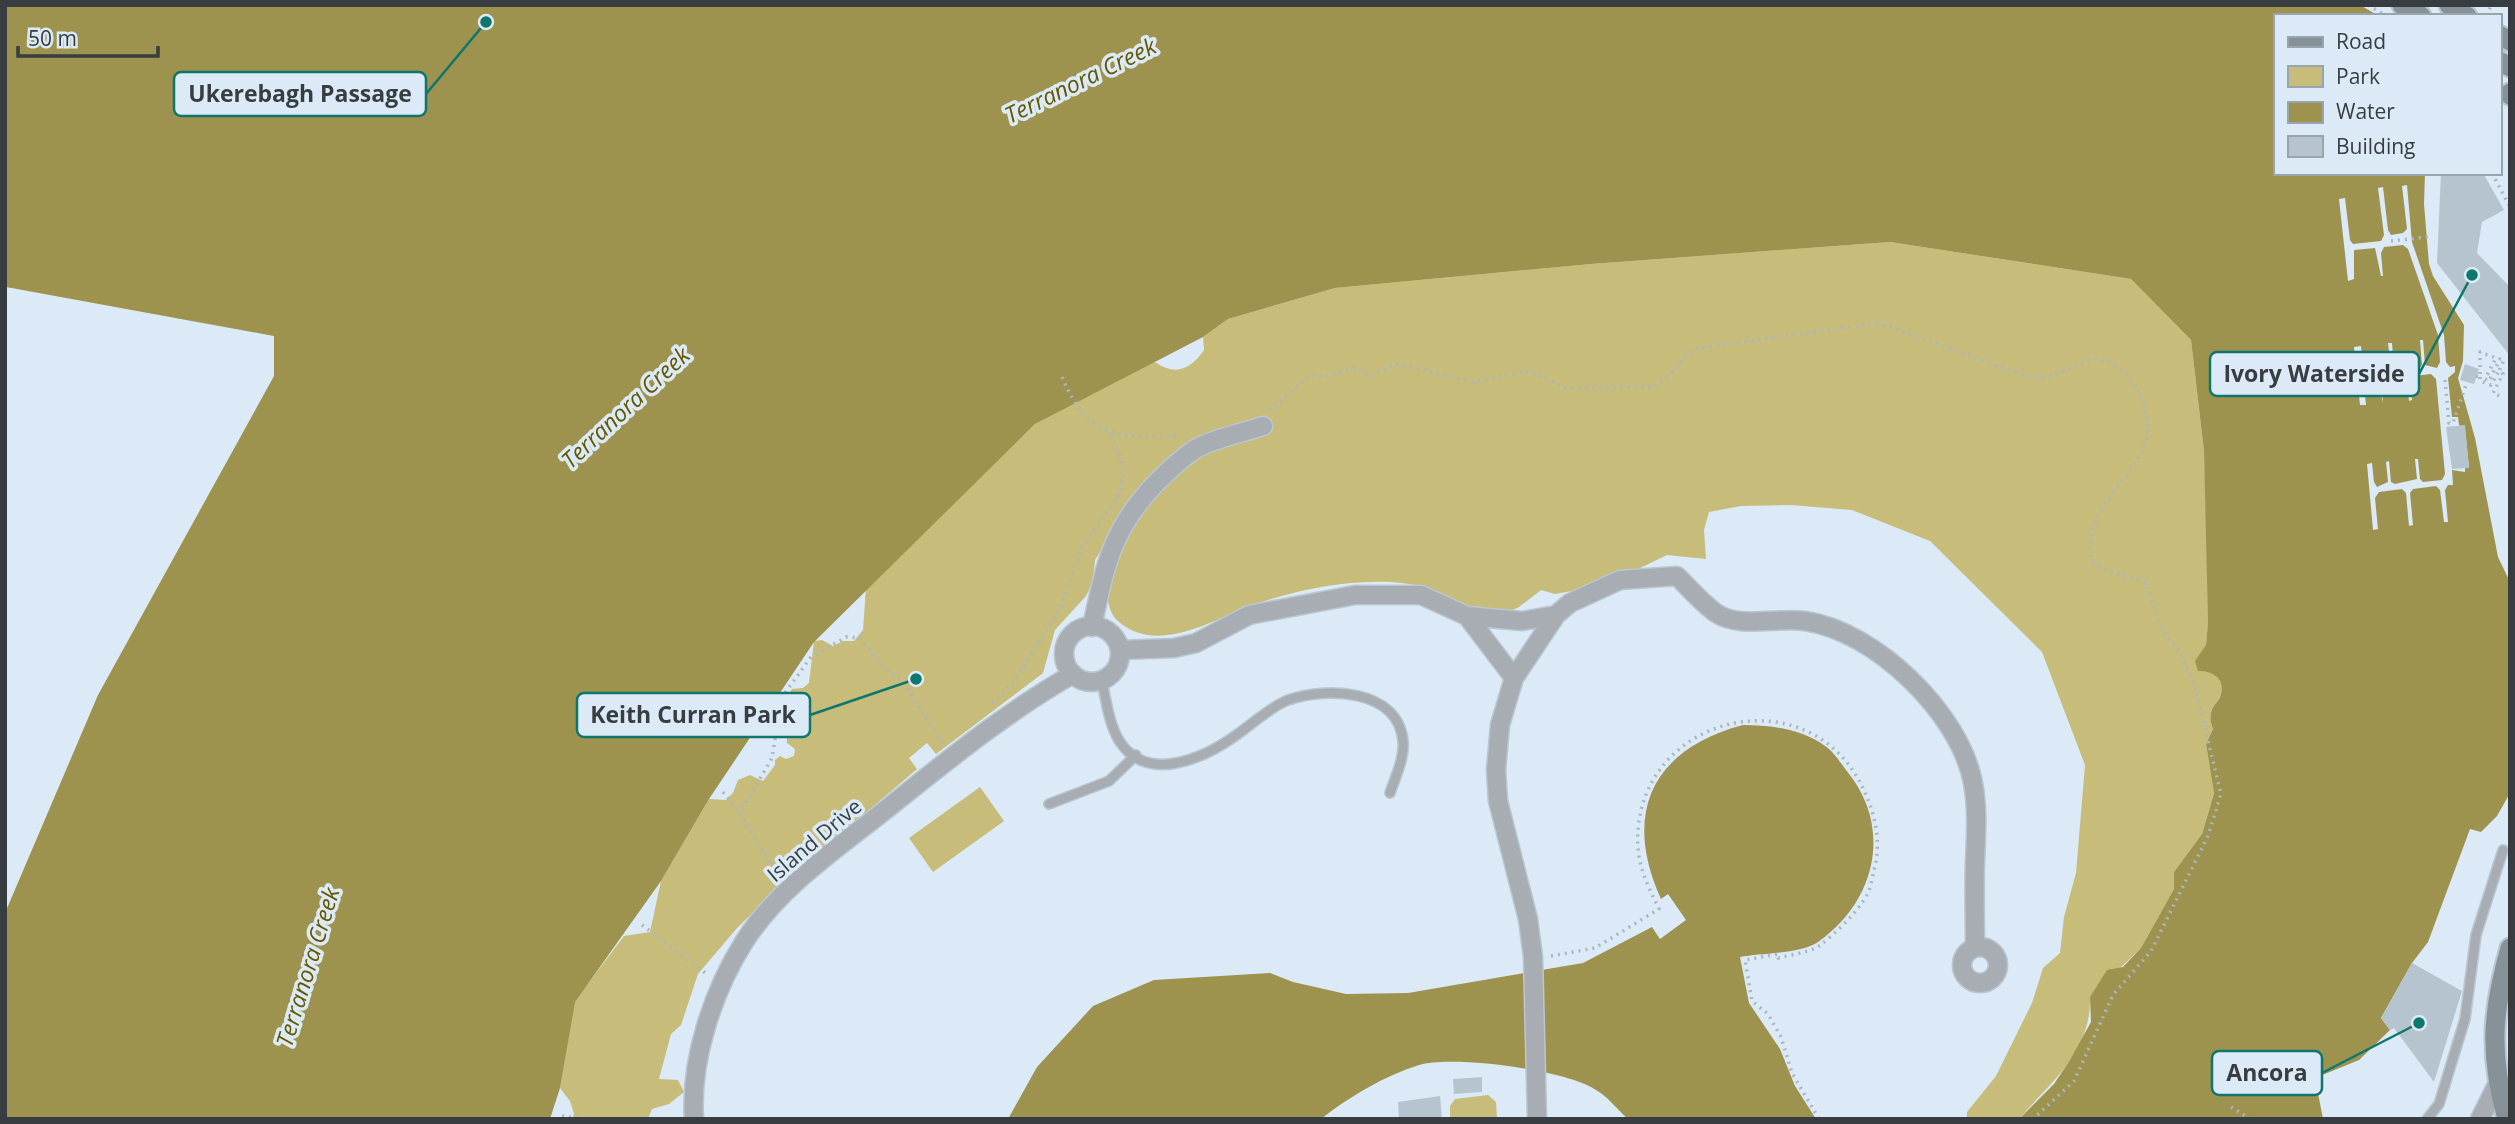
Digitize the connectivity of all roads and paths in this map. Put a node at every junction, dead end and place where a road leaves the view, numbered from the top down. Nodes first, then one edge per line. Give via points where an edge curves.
1 (2402, 5) edge
2 (2418, 14) edge
3 (2493, 175) edge
4 (2510, 207) edge
5 (2428, 237) dead end
6 (2391, 241) dead end
7 (2498, 372) junction
8 (1062, 377) dead end
9 (2445, 380) dead end
10 (2467, 382) dead end
11 (2500, 396) dead end
12 (1263, 426) joint
13 (1197, 448) junction
14 (1556, 615) junction
15 (1467, 616) junction
16 (1092, 627) junction
17 (1120, 650) junction
18 (1073, 674) junction
19 (1514, 678) junction
20 (1102, 681) junction
21 (943, 746) dead end
22 (1136, 755) junction
23 (723, 792) dead end
24 (1390, 793) dead end
25 (1049, 804) dead end
26 (740, 813) junction
27 (2503, 850) dead end
28 (782, 883) dead end
29 (642, 925) dead end
30 (1975, 947) dead end
31 (2510, 948) edge
32 (1534, 957) junction
33 (713, 979) dead end
34 (2498, 1083) junction
35 (2231, 1107) dead end
36 (1537, 1115) edge
37 (562, 1116) dead end
38 (2507, 1118) edge
39 (585, 1119) edge
40 (694, 1119) edge
41 (1819, 1119) edge
42 (2033, 1119) edge
43 (2250, 1119) edge
44 (2427, 1119) edge
45 (2480, 1119) edge

1 - 2 main road
3 - 4 path
5 - 6 path
7 - 7 path via 2491,385 2480,381 2480,352 2496,358 2485,379 2489,381 2500,359 2504,360
7 - 11 path via 2503,373 2493,393
8 - 13 path via 1076,408 1097,426 1135,438 1184,436
9 - 10 path via 2449,423 2453,423
12 - 13 street
12 - 42 path via 1270,409 1310,374 1326,376 1357,366 1368,376 1398,364 1473,382 1529,371 1566,388 1654,387 1699,348 1855,324 1892,326 2030,377 2049,377 2083,362 2106,360 2122,371 2146,408 2147,437 2134,469 2108,496 2092,524 2091,560 2102,569 2146,582 2162,631 2194,682 2221,794 2208,836 2151,951 2113,995 2074,1081
13 - 16 street via 1148,491 1119,529
14 - 15 street via 1522,621
14 - 19 street
14 - 30 street via 1570,603 1620,580 1677,576 1716,613 1730,619 1806,621 1856,640 1891,661 1928,697 1953,733 1973,780 1978,824
15 - 17 street via 1421,595 1354,595 1249,615 1196,643
15 - 19 street
16 - 17 street via 1113,635
16 - 18 street via 1075,633 1065,649
17 - 20 street via 1118,665
18 - 20 street via 1086,681
18 - 40 street, Island Drive via 972,741 781,897 745,941 720,989 702,1051
19 - 32 street via 1500,725 1498,800
20 - 22 lane via 1121,743
21 - 26 path via 904,683 860,638 846,636 811,657 782,698 772,758
22 - 24 lane via 1167,766 1200,758 1286,701 1318,693 1356,694 1376,702 1399,727 1403,742
22 - 25 lane via 1109,781
23 - 26 path
26 - 28 path
27 - 44 lane via 2476,935 2465,1019 2439,1104
29 - 33 path
31 - 34 main road via 2494,1017
32 - 36 street
32 - 41 path via 1595,948 1659,909 1638,851 1638,820 1653,778 1679,749 1715,727 1742,720 1788,725 1829,743 1857,776 1872,808 1879,851 1867,895 1817,947 1778,958 1778,954 1745,960 1752,1001 1770,1017 1793,1073
34 - 38 main road
34 - 45 street
35 - 43 path
37 - 39 path

